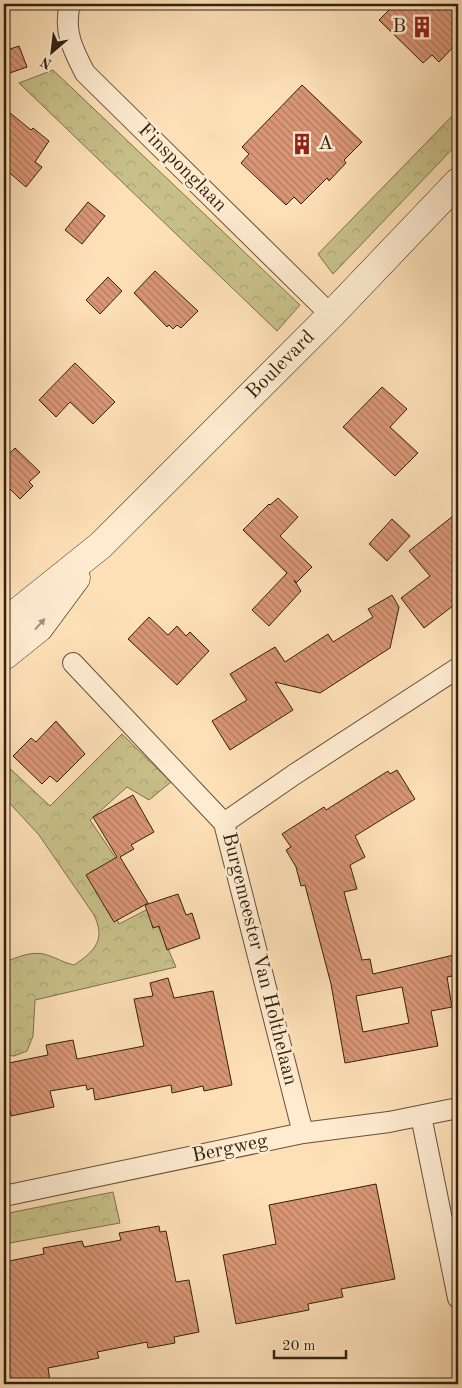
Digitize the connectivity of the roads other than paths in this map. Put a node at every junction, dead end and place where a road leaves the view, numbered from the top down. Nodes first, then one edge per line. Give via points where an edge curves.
1 (70, 4) edge
2 (458, 182) edge
3 (331, 315) junction
4 (101, 545) junction
5 (4, 633) edge
6 (4, 656) edge
7 (73, 663) dead end
8 (458, 668) edge
9 (224, 823) junction
10 (458, 1108) edge
11 (421, 1116) junction
12 (303, 1133) junction
13 (4, 1196) edge
14 (458, 1298) edge

1 - 3 street, Finsponglaan via 66,26 72,49 85,73
2 - 3 street, Boulevard
3 - 4 street, Boulevard
4 - 5 street, Boulevard via 20,610
6 -> 4 street, Boulevard via 39,628
7 - 9 street, Burgemeester Van Holthelaan
8 - 9 street
9 - 12 street, Burgemeester Van Holthelaan
10 - 11 street, Bergweg
11 - 12 street, Bergweg
11 - 14 street
12 - 13 street, Bergweg

